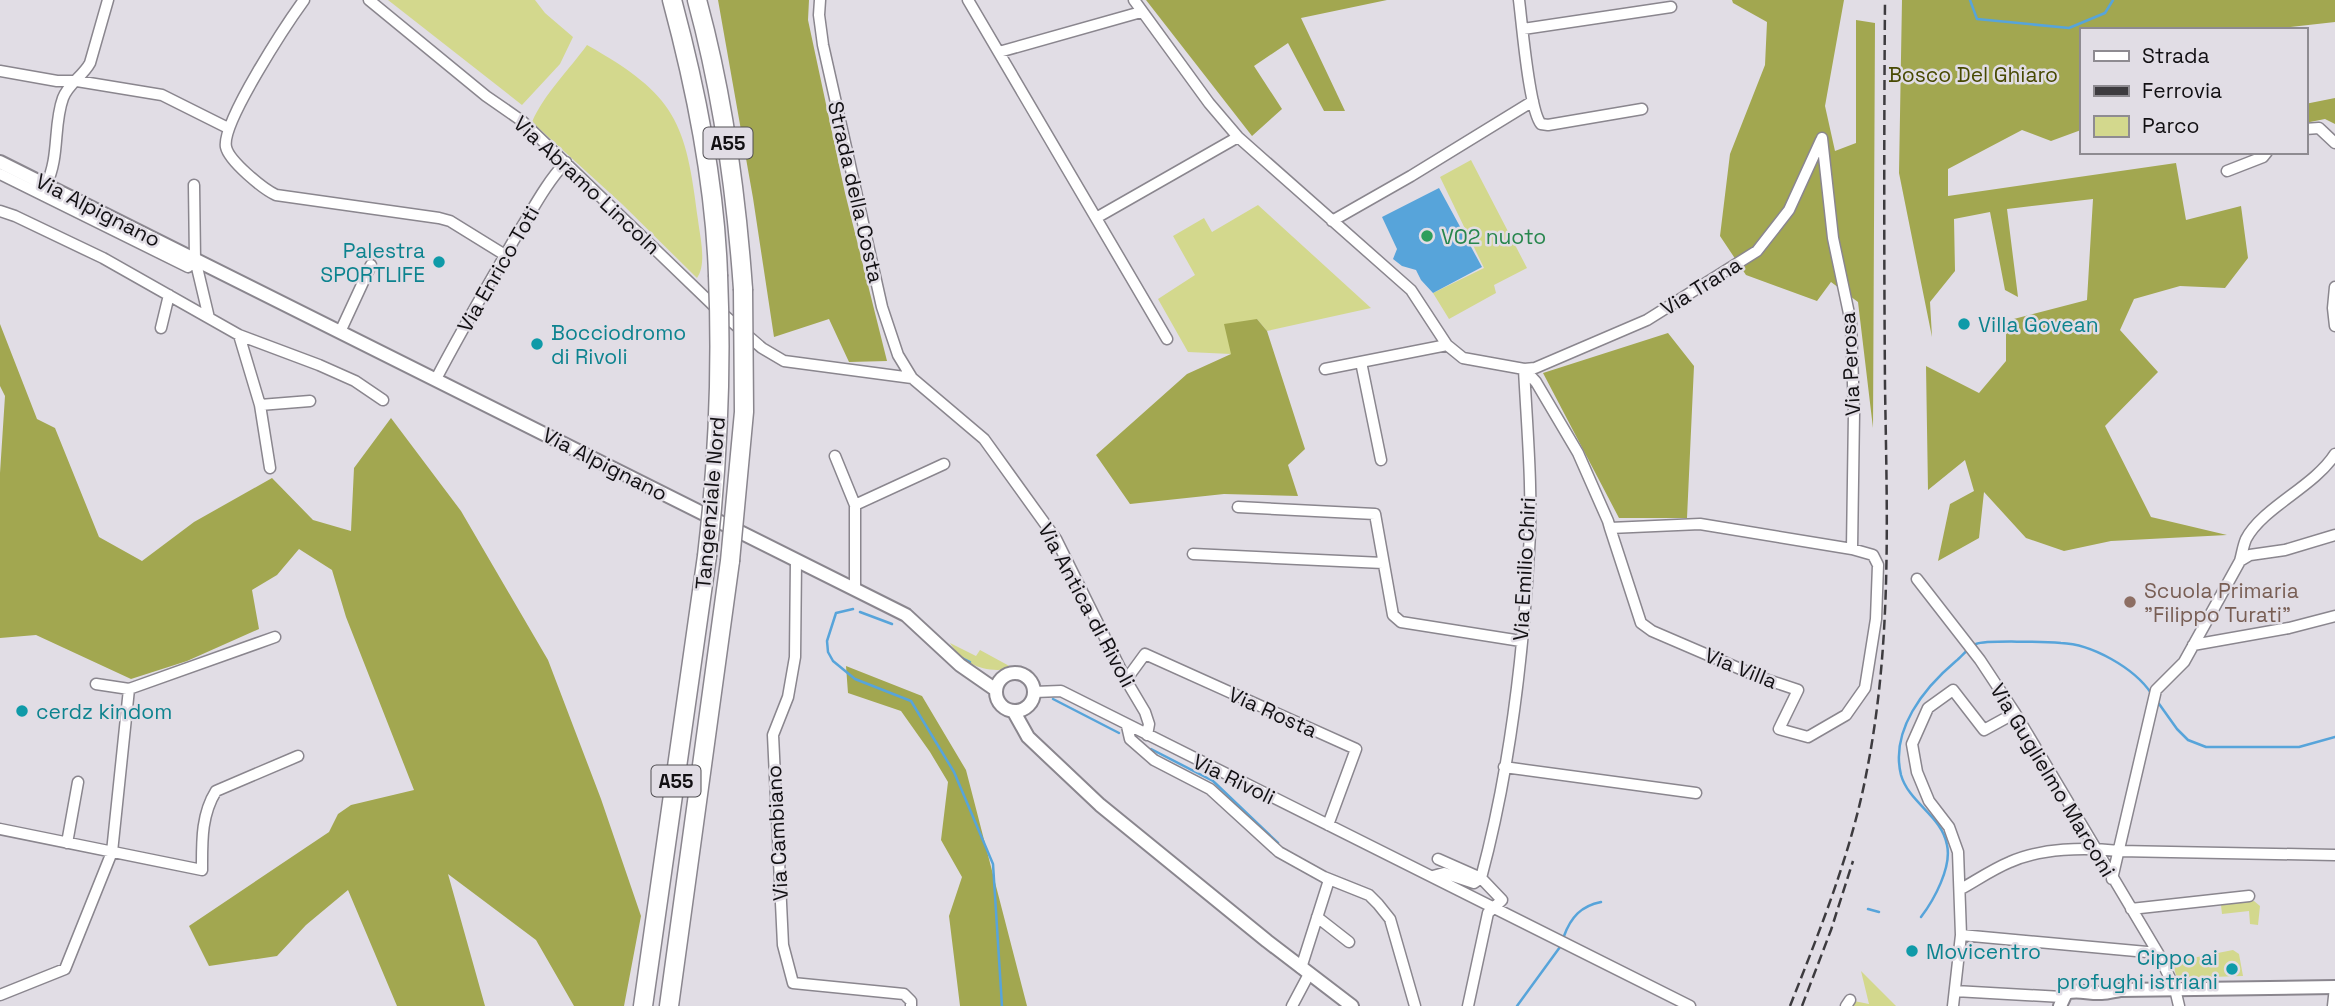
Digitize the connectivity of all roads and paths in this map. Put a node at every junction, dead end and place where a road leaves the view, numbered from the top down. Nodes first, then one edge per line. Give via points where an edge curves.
1 (108, 0) edge
2 (304, 0) edge
3 (369, 0) edge
4 (672, 0) edge
5 (696, 0) edge
6 (820, 0) edge
7 (968, 0) edge
8 (1134, 0) edge
9 (1519, 0) edge
10 (1671, 7) dead end
11 (1141, 12) junction
12 (1523, 29) junction
13 (999, 52) junction
14 (0, 71) edge
15 (77, 81) junction
16 (1534, 101) junction
17 (1642, 109) dead end
18 (228, 128) junction
19 (2307, 130) edge
20 (1238, 138) junction
21 (1822, 138) joint
22 (2335, 143) edge
23 (2266, 154) edge
24 (0, 162) edge
25 (566, 162) junction
26 (2227, 171) dead end
27 (0, 174) edge
28 (46, 184) junction
29 (194, 185) dead end
30 (0, 211) edge
31 (1096, 218) junction
32 (1332, 220) junction
33 (505, 255) junction
34 (195, 259) junction
35 (371, 265) dead end
36 (2335, 287) edge
37 (169, 295) junction
38 (209, 318) junction
39 (2335, 326) edge
40 (161, 328) dead end
41 (340, 332) junction
42 (239, 335) junction
43 (1167, 339) dead end
44 (1447, 345) junction
45 (1361, 362) junction
46 (1325, 369) dead end
47 (1524, 369) junction
48 (912, 378) junction
49 (436, 379) junction
50 (383, 400) dead end
51 (310, 401) dead end
52 (260, 405) junction
53 (2335, 454) edge
54 (835, 456) dead end
55 (1381, 460) dead end
56 (944, 464) dead end
57 (270, 468) dead end
58 (855, 505) junction
59 (1238, 507) dead end
60 (1610, 528) junction
61 (2335, 535) edge
62 (1852, 549) junction
63 (1193, 554) dead end
64 (796, 560) junction
65 (2240, 561) junction
66 (1383, 563) junction
67 (1917, 579) dead end
68 (855, 589) junction
69 (2335, 616) edge
70 (275, 638) dead end
71 (1521, 640) junction
72 (2193, 645) junction
73 (1126, 680) junction
74 (96, 684) dead end
75 (999, 684) junction
76 (129, 689) junction
77 (1032, 698) junction
78 (1014, 712) junction
79 (2015, 713) junction
80 (1128, 726) junction
81 (1147, 735) junction
82 (1035, 742) junction
83 (298, 756) dead end
84 (1504, 767) junction
85 (78, 782) dead end
86 (1696, 793) dead end
87 (1328, 825) junction
88 (0, 829) edge
89 (67, 843) junction
90 (2094, 849) junction
91 (2119, 851) junction
92 (112, 852) junction
93 (2335, 855) edge
94 (1438, 859) dead end
95 (1433, 876) junction
96 (1481, 878) junction
97 (2112, 879) junction
98 (1329, 880) junction
99 (1961, 889) junction
100 (2249, 896) dead end
101 (1494, 907) junction
102 (2131, 909) junction
103 (1317, 917) junction
104 (1961, 935) junction
105 (1349, 942) dead end
106 (2158, 953) junction
107 (1305, 971) junction
108 (2175, 989) junction
109 (1955, 991) junction
110 (2335, 991) edge
111 (2083, 993) junction
112 (2104, 993) junction
113 (0, 995) edge
114 (2061, 1001) edge
115 (643, 1006) edge
116 (669, 1006) edge
117 (911, 1006) edge
118 (1292, 1006) edge
119 (1352, 1006) edge
120 (1415, 1006) edge
121 (1468, 1006) edge
122 (1690, 1006) edge
123 (1953, 1006) edge
124 (2090, 1006) edge
125 (2179, 1006) edge
126 (2333, 1006) edge

1 - 15 street via 90,63
2 - 18 street
3 - 25 street, Via Abramo Lincoln via 522,121
4 - 115 highway, Tangenziale Nord / A55, bridge via 709,181 719,275 721,376 707,556
5 - 116 highway, Tangenziale Nord / A55, bridge via 731,163 743,289 744,412 730,561
6 - 48 street, Strada della Costa via 823,45 882,307 898,355
7 - 13 street
8 - 11 street
9 - 12 street
10 - 12 street
11 - 13 street
11 - 20 street
12 - 16 street
13 - 31 street
14 - 15 street
15 - 18 street via 162,95
15 - 28 street via 63,98 53,170
16 - 17 street via 1537,119 1548,125
16 - 32 street
18 - 33 street via 228,152 271,193 439,218
19 - 22 street via 2319,128
20 - 31 street
20 - 32 street
21 - 47 street, Via Trana via 1789,210 1757,251 1647,320
21 - 62 street, Via Perosa via 1833,238 1851,323
23 - 26 street
24 - 28 street, Via Alpignano
25 - 33 street, Via Enrico Toti
25 - 48 street, Via Abramo Lincoln via 762,348 804,365
27 - 34 street, Via Alpignano via 188,267
28 - 34 street, Via Alpignano
29 - 34 street, Via Alpignano
30 - 37 street
31 - 43 street
32 - 44 street via 1411,290
33 - 49 street, Via Enrico Toti
34 - 38 street
34 - 41 street, Via Alpignano
35 - 41 street
36 - 39 street
37 - 38 street
37 - 40 street
38 - 42 street
41 - 49 street, Via Alpignano
42 - 50 street via 331,370
42 - 52 street
44 - 45 street
44 - 47 street via 1464,358
45 - 46 street
45 - 55 street
47 - 60 street via 1578,453
47 - 71 street, Via Emilio Chiri via 1530,549
48 - 73 street, Via Antica di Rivoli via 984,439 1056,539
49 - 64 street, Via Alpignano
51 - 52 street
52 - 57 street
53 - 65 street via 2246,539
54 - 58 street
56 - 58 street
58 - 68 street
59 - 66 street via 1375,514
60 - 62 street via 1700,524
60 - 62 street, Via Villa via 1641,623 1798,690 1779,729 1808,737 1846,715 1865,688 1876,619 1878,565 1873,555
61 - 65 street
63 - 66 street
64 - 68 street, Via Alpignano
64 - 117 street, Via Cambiano via 795,657 788,697 773,735 783,945 793,983 904,994
65 - 72 street
66 - 71 street via 1393,615 1401,622
67 - 79 street, Via Guglielmo Marconi
68 - 75 street, Via Alpignano via 906,615 950,657
69 - 72 street
70 - 76 street
71 - 84 street, Via Emilio Chiri
72 - 91 street via 2155,697
73 - 81 street, Via Antica di Rivoli via 1145,712
73 - 87 street, Via Rosta via 1145,654 1356,749
74 - 76 street
75 - 77 street via 1007,675 1019,674 1030,680
75 - 78 street via 998,702
76 - 92 street
77 - 78 street, Via Rivoli
77 - 80 street, Via Rivoli via 1061,691
77 - 82 street via 1028,722
78 - 82 street via 1023,731
79 - 90 street, Via Guglielmo Marconi
79 - 99 street via 1984,730 1953,690 1928,709 1912,744 1929,801 1949,827 1958,852
80 - 81 street, Via Rivoli
80 - 98 street via 1130,739 1154,760 1210,789 1279,852
81 - 87 street, Via Rivoli
82 - 107 street via 1100,805
83 - 92 street via 216,791 203,824 202,870
84 - 86 street
84 - 96 street, Via Emilio Chiri
85 - 89 street
87 - 95 street, Via Rivoli
88 - 89 street
89 - 92 street
90 - 91 street
90 - 97 street, Via Guglielmo Marconi
90 - 99 street via 2011,861
91 - 93 street
91 - 97 street
92 - 113 street via 65,969
94 - 96 street
95 - 96 street, Via Rivoli via 1444,873 1475,883
95 - 101 street, Via Rivoli
96 - 101 street via 1501,897
97 - 102 street, Via Guglielmo Marconi
98 - 103 street
98 - 120 street via 1369,895 1385,911
99 - 104 street
100 - 102 street
101 - 121 street via 1488,913
101 - 122 street, Via Rivoli
102 - 106 street, Via Guglielmo Marconi
103 - 105 street
103 - 107 street
104 - 106 street
104 - 109 street
106 - 108 street, Via Guglielmo Marconi
107 - 118 street
107 - 119 street
108 - 110 street
108 - 112 street
108 - 125 street, Via Guglielmo Marconi
109 - 114 street
109 - 123 street
110 - 126 street
111 - 112 street
111 - 114 street via 2071,991
111 - 124 street
112 - 124 street

